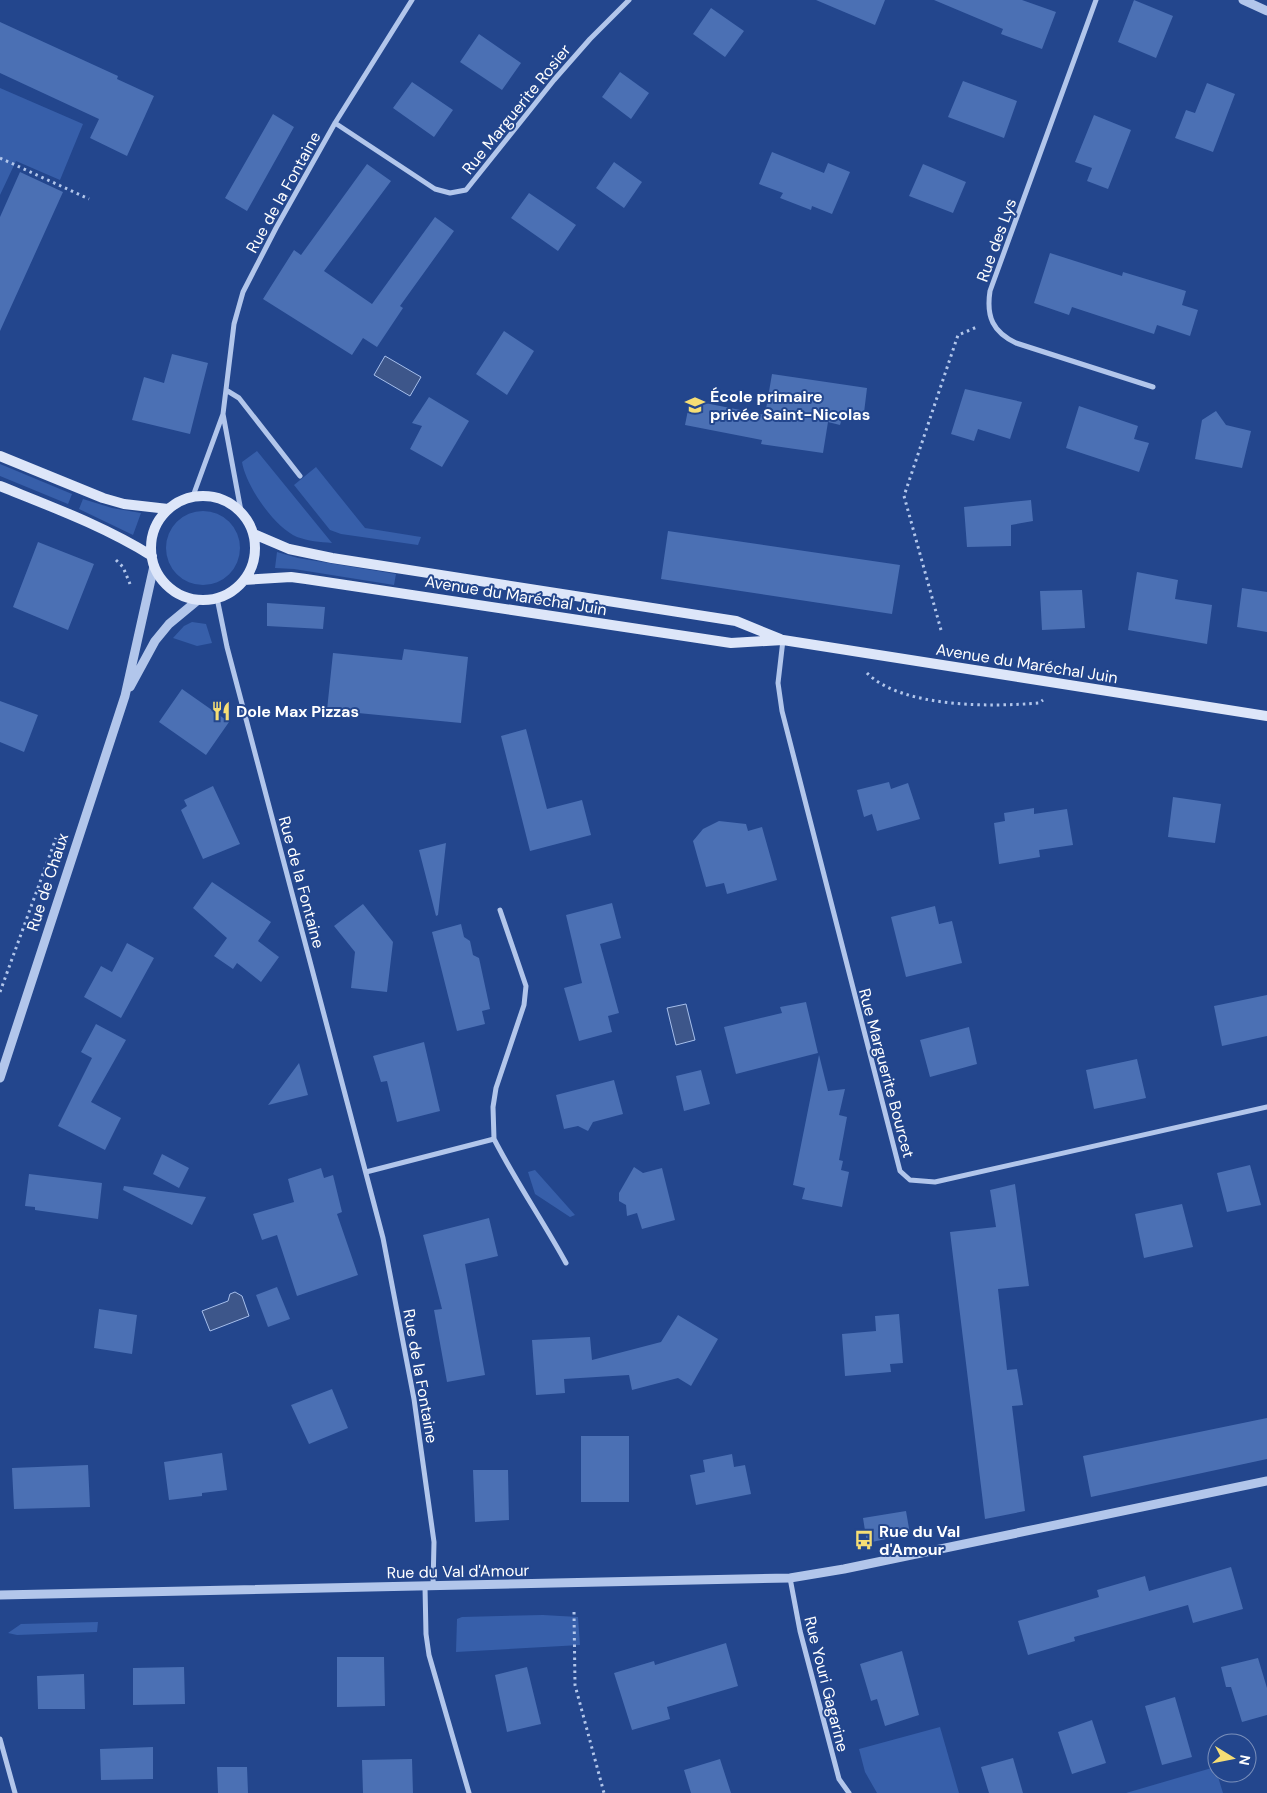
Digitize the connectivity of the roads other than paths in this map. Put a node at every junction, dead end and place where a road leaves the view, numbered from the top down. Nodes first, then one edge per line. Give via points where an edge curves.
1 (412, 0) edge
2 (629, 0) edge
3 (1096, 0) edge
4 (1243, 0) edge
5 (1267, 11) edge
6 (335, 123) junction
7 (1153, 387) dead end
8 (226, 390) junction
9 (223, 414) junction
10 (0, 456) edge
11 (300, 476) dead end
12 (0, 486) edge
13 (193, 496) junction
14 (168, 509) junction
15 (241, 511) junction
16 (254, 534) junction
17 (153, 561) junction
18 (244, 580) junction
19 (217, 598) junction
20 (198, 600) junction
21 (783, 640) junction
22 (125, 696) junction
23 (1267, 716) edge
24 (500, 910) dead end
25 (0, 1078) edge
26 (1267, 1107) edge
27 (494, 1139) junction
28 (366, 1172) junction
29 (566, 1263) dead end
30 (1267, 1481) edge
31 (790, 1578) junction
32 (429, 1587) junction
33 (0, 1596) edge
34 (0, 1739) edge
35 (15, 1793) edge
36 (469, 1793) edge
37 (848, 1793) edge

1 - 6 street, Rue de la Fontaine
2 - 6 street, Rue Marguerite Rosier via 554,80 466,190 450,193 435,189
3 - 7 street, Rue des Lys via 990,292 991,322 999,333 1016,343
4 - 5 street
6 - 8 street, Rue de la Fontaine via 243,292 234,324
8 - 9 street, Rue de la Fontaine
8 - 11 street via 239,398
9 - 13 street, Rue de la Fontaine
9 - 15 street, Rue de la Fontaine
10 - 14 main road via 103,498
12 - 17 main road via 96,525 122,538
13 - 14 main road
13 - 15 main road via 219,498
14 - 17 main road via 155,527 151,542
15 - 16 main road
16 - 18 main road via 254,561
16 - 21 main road, Avenue du Maréchal Juin via 288,549 332,558 736,621
17 - 20 main road via 162,581 174,592
17 - 22 street, Rue de Chaux
18 - 19 main road
18 - 21 main road, Avenue du Maréchal Juin via 291,577 731,643
19 - 20 main road
19 - 28 street, Rue de la Fontaine via 227,647
20 - 22 street, Rue de Chaux via 168,624
21 - 23 main road, Avenue du Maréchal Juin
21 - 26 street, Rue Marguerite Bourcet via 778,683 782,711 900,1171 910,1180 935,1182
22 - 25 street, Rue de Chaux
24 - 27 street via 526,986 524,1005 496,1088
27 - 28 street
27 - 29 street via 511,1174 541,1217
28 - 32 street, Rue de la Fontaine via 383,1238 414,1399 434,1542
30 - 31 street, Rue du Val d'Amour
31 - 32 street, Rue du Val d'Amour
31 - 37 street, Rue Youri Gagarine via 800,1631 839,1779
32 - 33 street, Rue du Val d'Amour
32 - 36 street, Rue de la Fontaine via 429,1655
34 - 35 street

